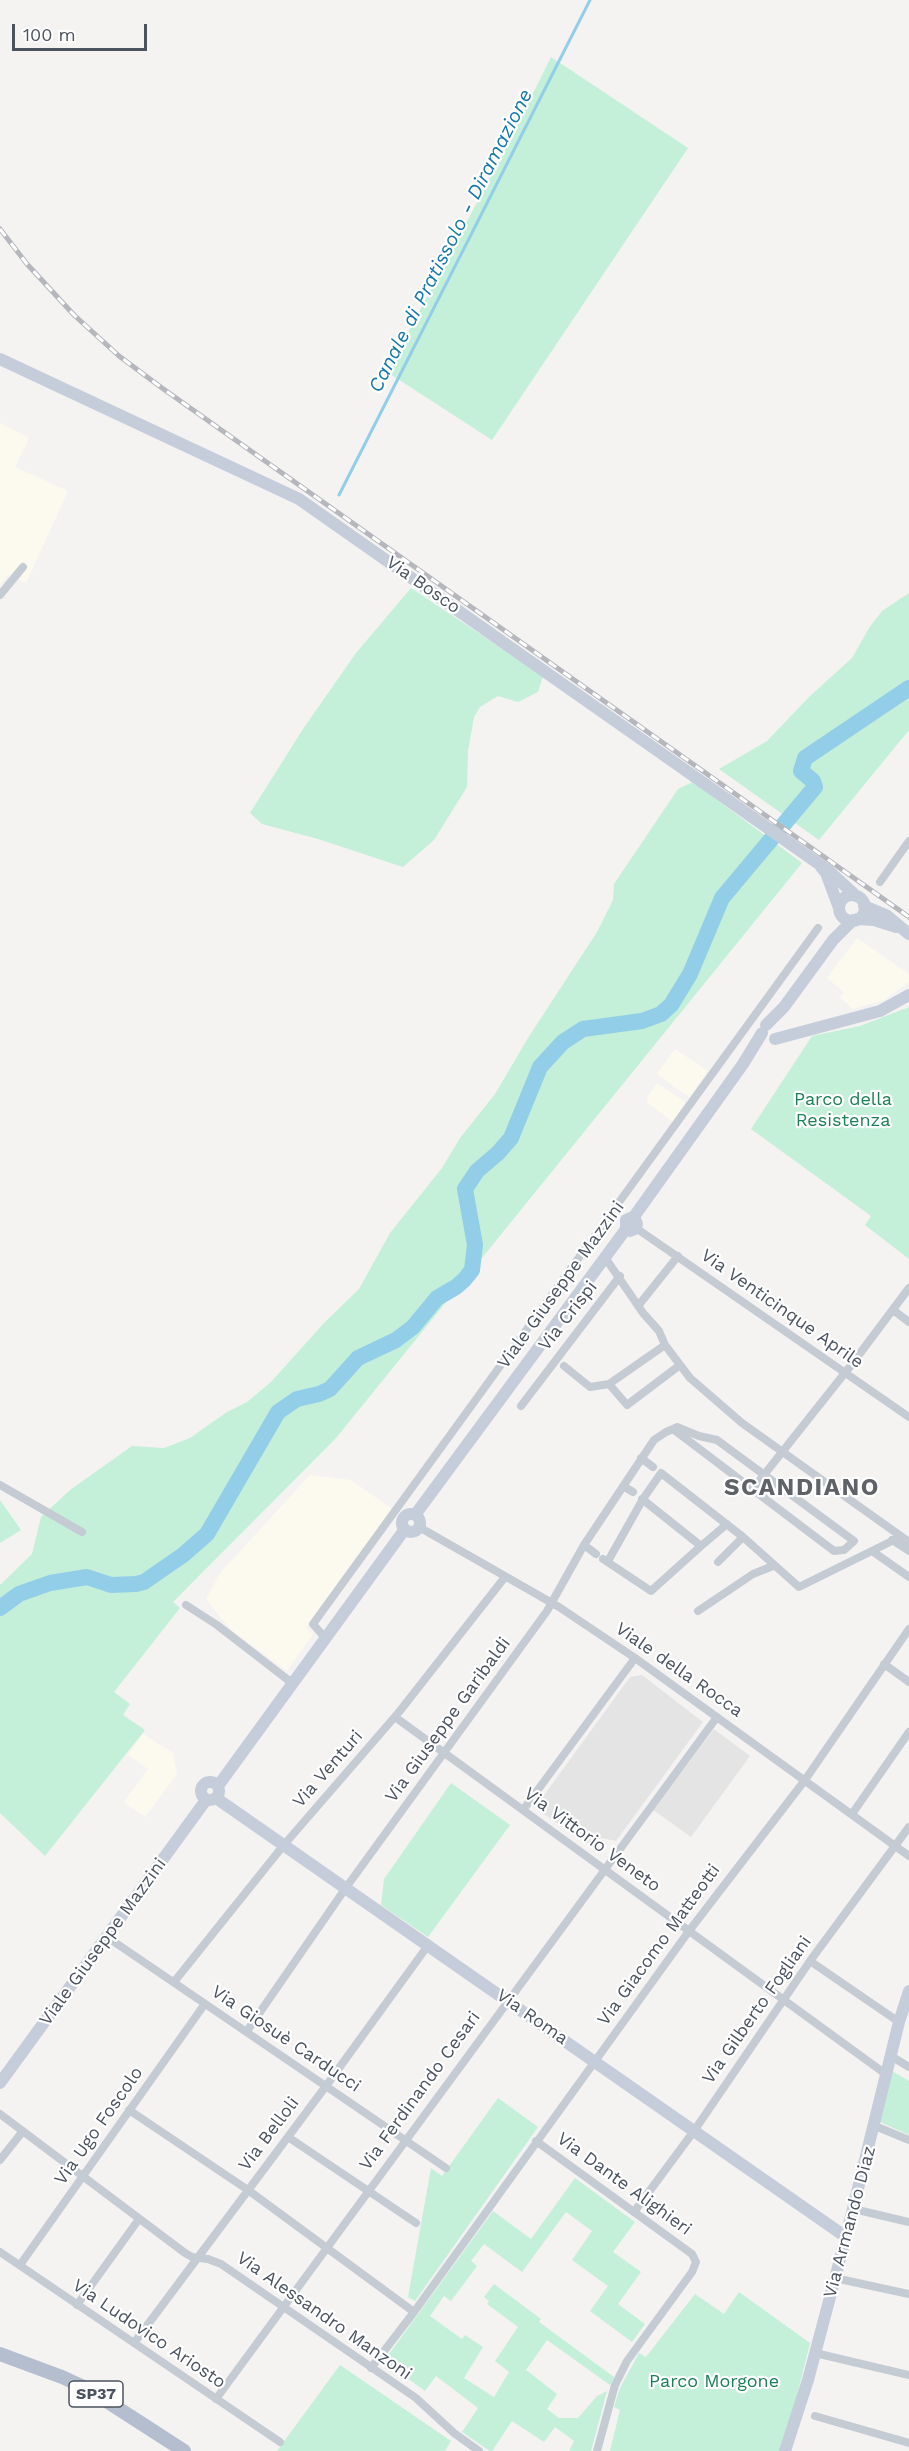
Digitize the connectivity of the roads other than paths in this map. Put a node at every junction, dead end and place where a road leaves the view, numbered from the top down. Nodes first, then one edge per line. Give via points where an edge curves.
1 (0, 359) edge
2 (22, 567) dead end
3 (0, 596) edge
4 (909, 841) edge
5 (818, 865) junction
6 (880, 882) dead end
7 (860, 901) junction
8 (839, 910) junction
9 (855, 920) junction
10 (818, 928) dead end
11 (907, 933) edge
12 (833, 940) junction
13 (909, 995) edge
14 (771, 1032) junction
15 (632, 1225) junction
16 (604, 1256) junction
17 (678, 1256) junction
18 (620, 1276) junction
19 (909, 1288) edge
20 (638, 1306) junction
21 (893, 1310) junction
22 (909, 1322) edge
23 (664, 1344) junction
24 (560, 1362) junction
25 (680, 1365) junction
26 (846, 1372) junction
27 (609, 1384) junction
28 (521, 1406) dead end
29 (909, 1418) edge
30 (673, 1428) junction
31 (783, 1452) junction
32 (641, 1458) junction
33 (653, 1467) dead end
34 (765, 1474) junction
35 (0, 1485) edge
36 (623, 1485) junction
37 (752, 1490) junction
38 (633, 1492) dead end
39 (643, 1499) junction
40 (417, 1521) junction
41 (727, 1524) junction
42 (82, 1532) dead end
43 (743, 1537) junction
44 (896, 1538) junction
45 (909, 1542) edge
46 (584, 1545) junction
47 (701, 1545) junction
48 (872, 1551) junction
49 (909, 1551) edge
50 (602, 1558) junction
51 (718, 1562) dead end
52 (773, 1566) junction
53 (505, 1576) junction
54 (909, 1577) edge
55 (552, 1603) junction
56 (186, 1605) dead end
57 (698, 1611) dead end
58 (909, 1629) edge
59 (326, 1639) junction
60 (635, 1658) junction
61 (884, 1664) junction
62 (909, 1682) edge
63 (292, 1683) junction
64 (395, 1717) junction
65 (717, 1717) junction
66 (909, 1732) edge
67 (446, 1753) junction
68 (804, 1780) junction
69 (214, 1795) junction
70 (523, 1810) junction
71 (852, 1814) junction
72 (909, 1827) edge
73 (283, 1846) junction
74 (894, 1846) junction
75 (909, 1856) edge
76 (604, 1869) junction
77 (345, 1889) junction
78 (689, 1931) junction
79 (107, 1938) junction
80 (429, 1944) junction
81 (810, 1961) junction
82 (174, 1982) junction
83 (909, 1991) edge
84 (783, 2000) junction
85 (508, 2001) junction
86 (204, 2005) junction
87 (899, 2022) junction
88 (247, 2031) junction
89 (891, 2056) junction
90 (595, 2061) junction
91 (909, 2067) edge
92 (887, 2075) junction
93 (0, 2083) edge
94 (326, 2086) junction
95 (129, 2110) junction
96 (0, 2114) edge
97 (875, 2126) junction
98 (23, 2131) junction
99 (694, 2131) junction
100 (288, 2137) junction
101 (406, 2140) junction
102 (909, 2140) edge
103 (536, 2141) junction
104 (0, 2160) edge
105 (446, 2168) dead end
106 (83, 2176) junction
107 (248, 2190) junction
108 (367, 2191) junction
109 (862, 2211) dead end
110 (634, 2212) junction
111 (139, 2219) junction
112 (909, 2222) edge
113 (416, 2223) dead end
114 (846, 2237) junction
115 (326, 2247) junction
116 (0, 2252) edge
117 (196, 2259) junction
118 (20, 2265) junction
119 (844, 2280) dead end
120 (909, 2294) edge
121 (77, 2305) junction
122 (283, 2307) junction
123 (414, 2312) junction
124 (134, 2343) junction
125 (815, 2353) junction
126 (0, 2354) edge
127 (371, 2368) junction
128 (909, 2374) edge
129 (216, 2399) junction
130 (815, 2416) dead end
131 (280, 2442) dead end
132 (909, 2443) edge
133 (184, 2451) edge
134 (478, 2451) edge
135 (597, 2451) edge
136 (785, 2451) edge

1 - 5 street, Via Bosco via 299,499
2 - 3 street
4 - 6 street
5 - 7 street, Via Bosco via 838,878
5 - 8 street via 826,873
7 - 8 street via 851,895 844,898
7 - 9 street via 863,913
7 - 11 street, Via Bosco via 886,915
8 - 9 street via 845,919
8 - 12 street, Viale Giuseppe Mazzini
9 - 11 street via 874,920
9 - 12 street, Viale Giuseppe Mazzini
10 - 59 street, Viale Giuseppe Mazzini via 313,1624
12 - 14 street, Viale Giuseppe Mazzini via 784,1007
13 - 14 street via 880,1011 800,1033
14 - 15 street, Viale Giuseppe Mazzini via 743,1064
15 - 16 street, Viale Giuseppe Mazzini
15 - 17 street, Via Venticinque Aprile
16 - 18 street
16 - 40 street, Viale Giuseppe Mazzini
17 - 20 street
17 - 26 street, Via Venticinque Aprile
18 - 20 street
18 - 24 street, Via Crispi
19 - 21 street
20 - 23 street via 659,1330
21 - 22 street
21 - 26 street
23 - 25 street
23 - 27 street
24 - 27 street via 590,1387
24 - 28 street, Via Crispi
25 - 27 street via 627,1405
25 - 31 street via 715,1402
26 - 29 street, Via Venticinque Aprile
26 - 31 street
30 - 32 street, Via Giuseppe Garibaldi via 654,1440
30 - 34 street via 717,1440
30 - 37 street
31 - 34 street
31 - 44 street
32 - 33 street
32 - 36 street, Via Giuseppe Garibaldi
34 - 37 street
34 - 37 street via 854,1541 844,1550 834,1551
35 - 42 street
36 - 38 street
36 - 46 street, Via Giuseppe Garibaldi
39 - 41 street via 662,1473
39 - 47 street
39 - 50 street
40 - 53 street, Viale della Rocca
40 - 59 street, Viale Giuseppe Mazzini via 409,1514 404,1517 405,1529
41 - 43 street
41 - 47 street
43 - 51 street
43 - 52 street
44 - 45 street
44 - 48 street
44 - 49 street
46 - 50 street
46 - 55 street, Via Giuseppe Garibaldi
47 - 50 street via 651,1591
48 - 52 street via 799,1587
48 - 54 street
52 - 57 street via 753,1574
53 - 55 street, Viale della Rocca
53 - 64 street, Via Venturi
55 - 60 street, Viale della Rocca
55 - 67 street, Via Giuseppe Garibaldi
56 - 63 street via 217,1624
58 - 61 street, Via Giacomo Matteotti
59 - 63 street, Viale Giuseppe Mazzini
60 - 65 street, Viale della Rocca
60 - 70 street
61 - 62 street
61 - 68 street, Via Giacomo Matteotti
63 - 69 street, Viale Giuseppe Mazzini
64 - 67 street, Via Vittorio Veneto
64 - 73 street, Via Venturi
65 - 68 street, Viale della Rocca
65 - 76 street, Via Ferdinando Cesari
66 - 71 street
67 - 70 street, Via Vittorio Veneto
67 - 77 street, Via Giuseppe Garibaldi
68 - 71 street, Viale della Rocca
68 - 78 street, Via Giacomo Matteotti
69 - 73 street, Via Roma
69 - 79 street, Viale Giuseppe Mazzini
70 - 76 street, Via Vittorio Veneto
71 - 74 street, Viale della Rocca
72 - 74 street, Via Gilberto Fogliani
73 - 77 street, Via Roma
73 - 82 street, Via Venturi
74 - 75 street, Viale della Rocca
74 - 81 street, Via Gilberto Fogliani
76 - 78 street, Via Vittorio Veneto
76 - 85 street, Via Ferdinando Cesari
77 - 80 street, Via Roma
77 - 88 street, Via Giuseppe Garibaldi
78 - 84 street, Via Vittorio Veneto
78 - 90 street, Via Giacomo Matteotti
79 - 82 street, Via Giosuè Carducci
79 - 93 street, Viale Giuseppe Mazzini
80 - 85 street, Via Roma
80 - 94 street, Via Belloli
81 - 84 street, Via Gilberto Fogliani
81 - 87 street
82 - 86 street, Via Giosuè Carducci
83 - 87 street, Via Armando Diaz
84 - 92 street, Via Vittorio Veneto
84 - 99 street, Via Gilberto Fogliani
85 - 90 street, Via Roma
85 - 101 street, Via Ferdinando Cesari
86 - 88 street, Via Giosuè Carducci
86 - 95 street, Via Ugo Foscolo
87 - 89 street, Via Armando Diaz
88 - 94 street, Via Giosuè Carducci
89 - 91 street
89 - 92 street, Via Armando Diaz
90 - 99 street, Via Roma
90 - 103 street, Via Giacomo Matteotti
92 - 97 street, Via Armando Diaz
94 - 100 street, Via Belloli
94 - 101 street, Via Giosuè Carducci
95 - 106 street, Via Ugo Foscolo
95 - 107 street
96 - 98 street, Via Alessandro Manzoni
97 - 102 street
97 - 114 street, Via Armando Diaz
98 - 104 street
98 - 106 street, Via Alessandro Manzoni
99 - 110 street, Via Gilberto Fogliani
99 - 114 street, Via Roma
100 - 107 street, Via Belloli
100 - 108 street
101 - 105 street, Via Giosuè Carducci
101 - 108 street, Via Ferdinando Cesari
103 - 110 street, Via Dante Alighieri
103 - 123 street, Via Giacomo Matteotti
106 - 111 street, Via Alessandro Manzoni
106 - 118 street, Via Ugo Foscolo
107 - 115 street
107 - 117 street, Via Belloli
108 - 113 street
108 - 115 street, Via Ferdinando Cesari
109 - 112 street
110 - 135 street, Via Dante Alighieri via 692,2254 696,2262 627,2361 615,2385
111 - 117 street, Via Alessandro Manzoni
111 - 121 street
114 - 125 street, Via Armando Diaz
115 - 122 street, Via Ferdinando Cesari
115 - 123 street
116 - 118 street, Via Ludovico Ariosto
117 - 122 street, Via Alessandro Manzoni via 221,2264
117 - 124 street, Via Belloli
118 - 121 street, Via Ludovico Ariosto
119 - 120 street
121 - 124 street, Via Ludovico Ariosto
122 - 127 street, Via Alessandro Manzoni
122 - 129 street, Via Ferdinando Cesari
123 - 127 street, Via Giacomo Matteotti
124 - 129 street, Via Ludovico Ariosto
125 - 128 street
125 - 136 street, Via Armando Diaz
126 - 133 main road, SP37 via 88,2389
127 - 134 street, Via Alessandro Manzoni via 416,2398
129 - 131 street, Via Ludovico Ariosto
130 - 132 street

